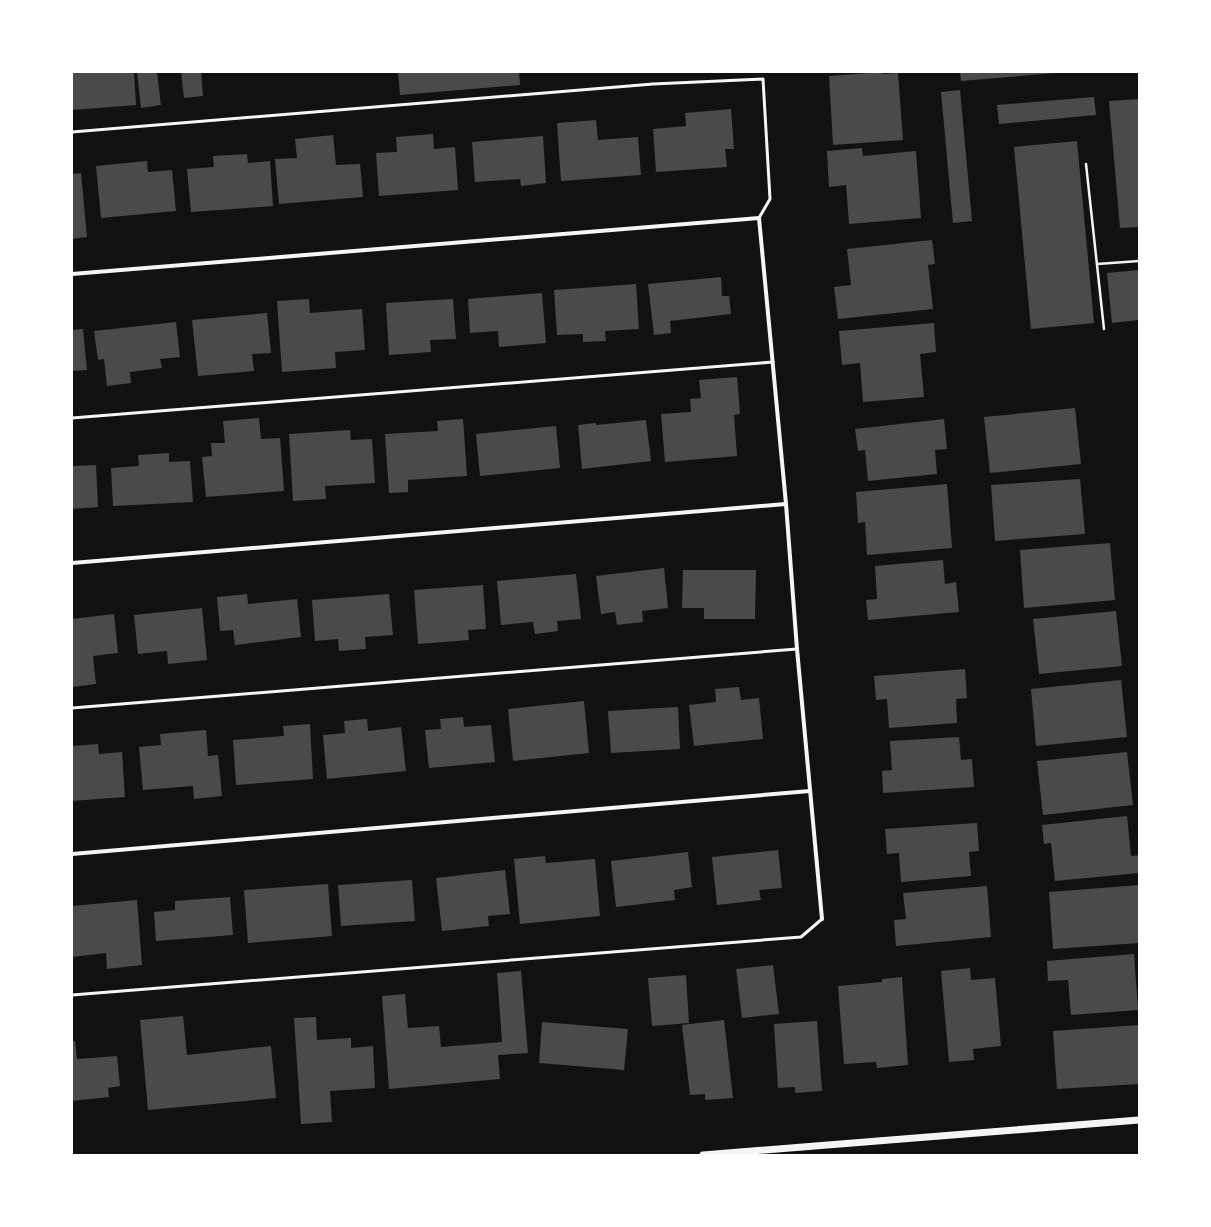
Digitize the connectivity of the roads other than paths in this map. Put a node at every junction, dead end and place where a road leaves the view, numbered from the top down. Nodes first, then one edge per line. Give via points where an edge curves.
1 (72, 132) edge
2 (759, 218) junction
3 (72, 274) edge
4 (772, 362) junction
5 (72, 418) edge
6 (786, 504) junction
7 (72, 563) edge
8 (797, 649) junction
9 (72, 708) edge
10 (810, 791) junction
11 (72, 854) edge
12 (822, 919) joint
13 (72, 995) edge
14 (1139, 1120) edge
15 (703, 1155) edge

1 - 2 lane via 653,84 763,79 770,199
2 - 3 street
2 - 4 street
4 - 5 lane
4 - 6 street
6 - 7 street
6 - 8 street
8 - 9 lane
8 - 10 street
10 - 11 street
10 - 12 street
12 - 13 lane via 802,937
14 - 15 street

